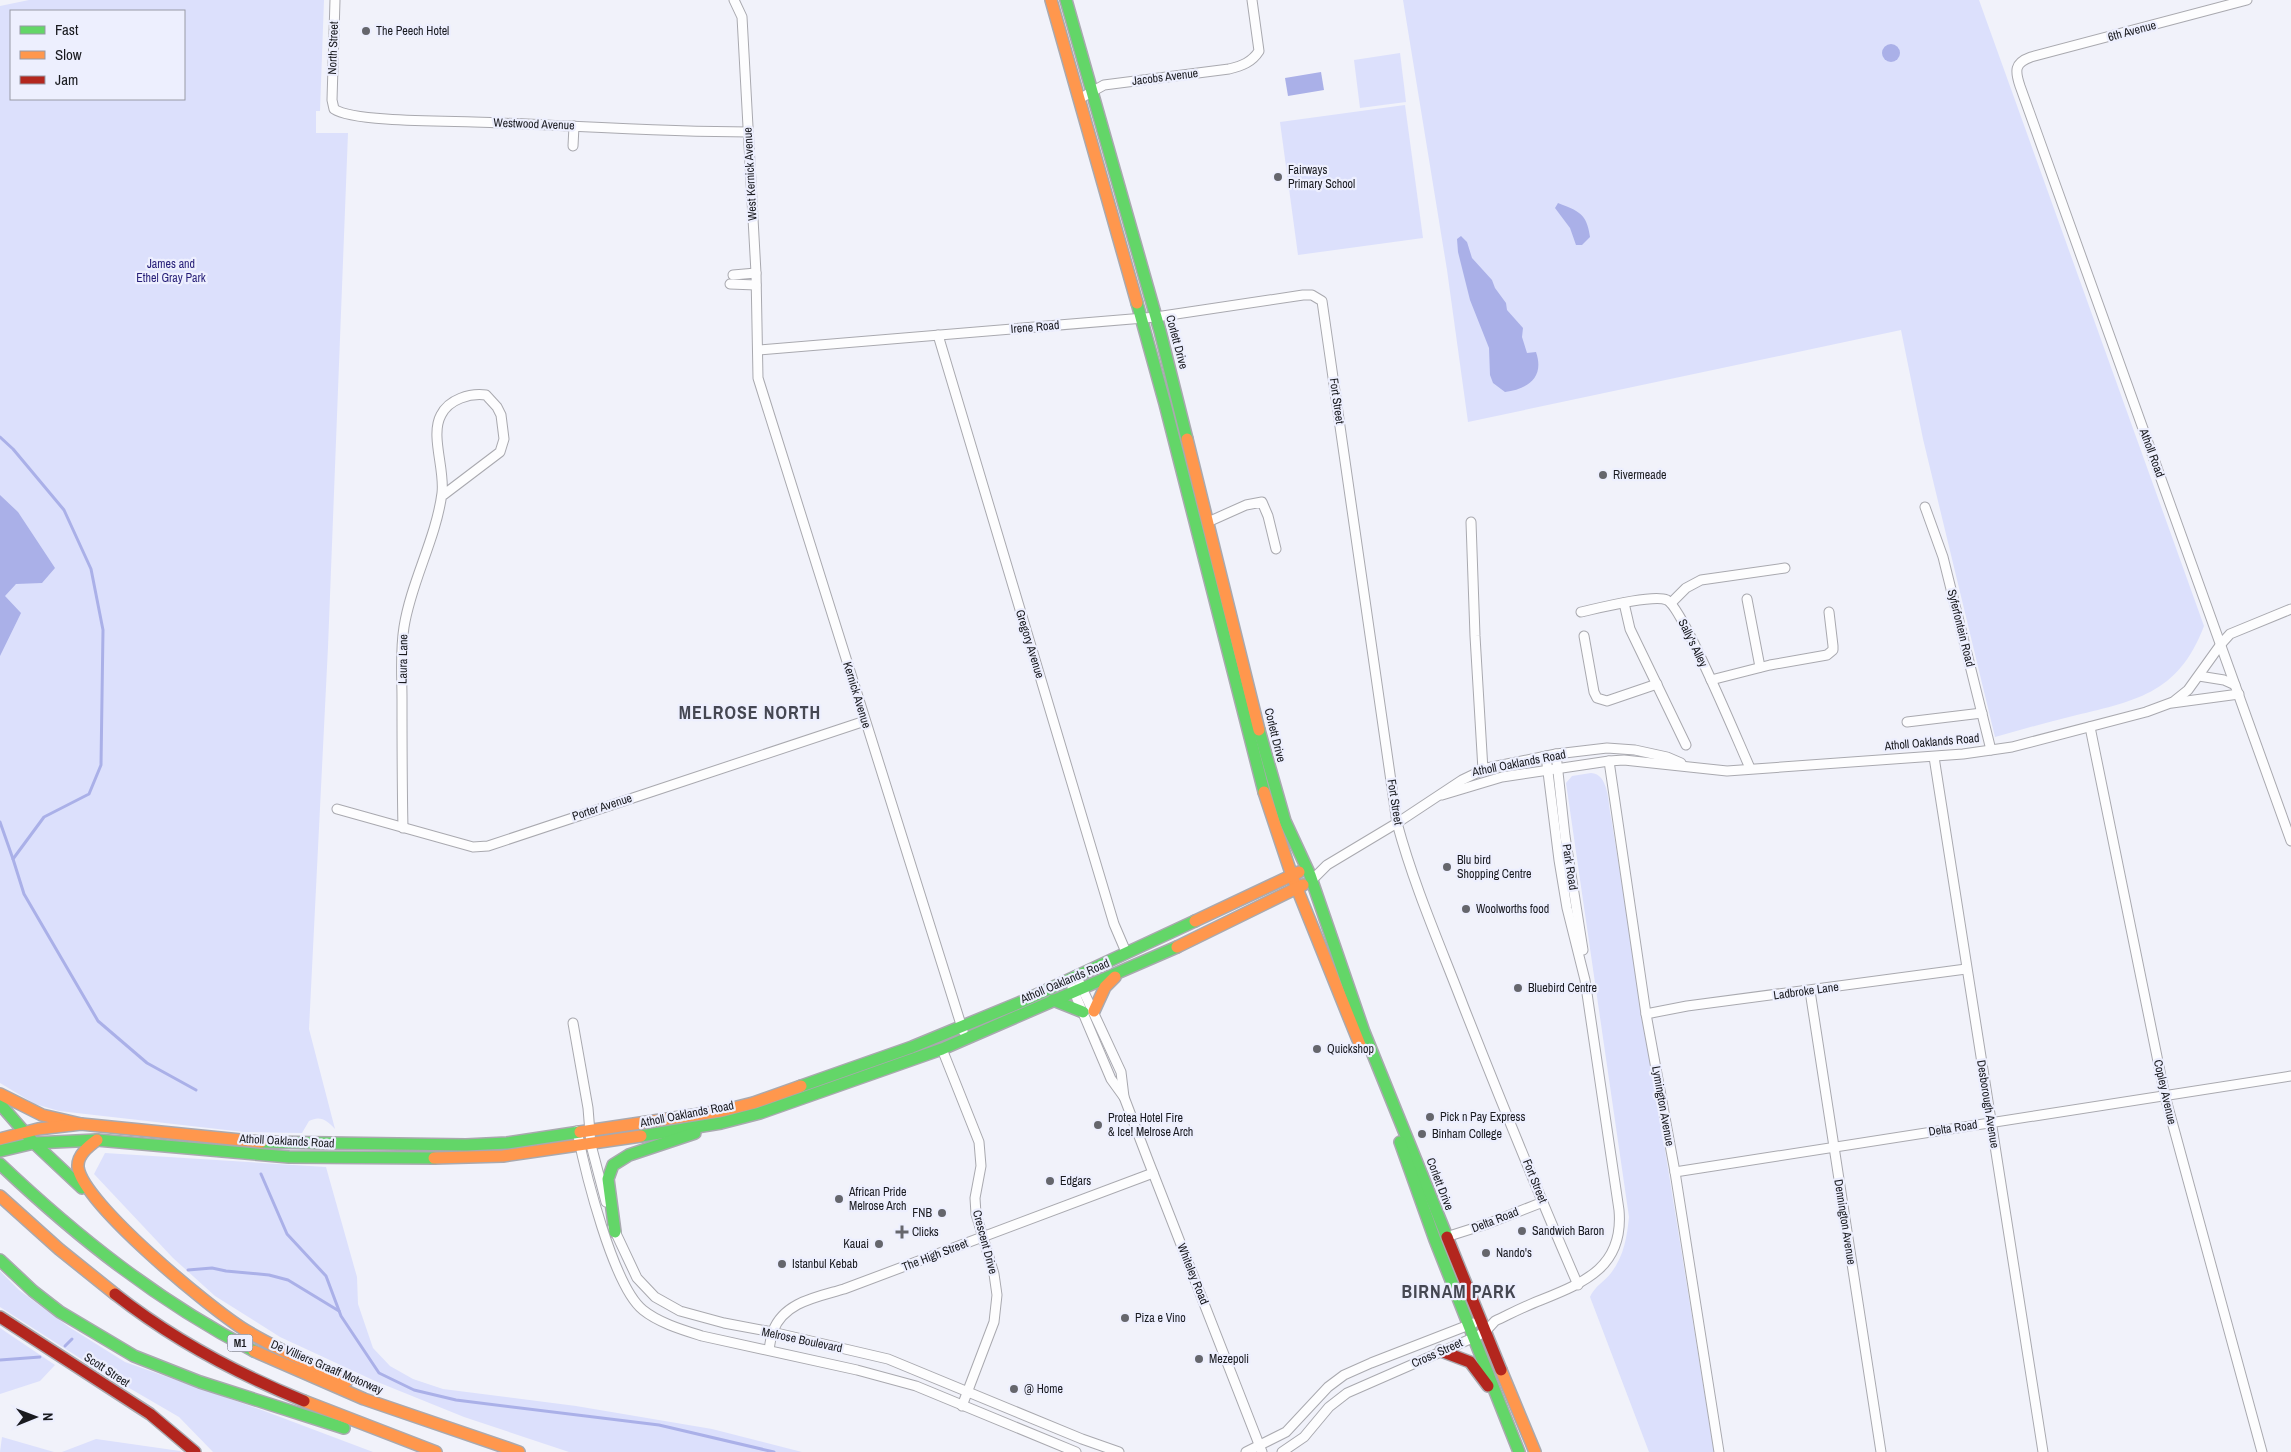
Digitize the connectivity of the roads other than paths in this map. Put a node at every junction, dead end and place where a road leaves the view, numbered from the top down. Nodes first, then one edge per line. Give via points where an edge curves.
1 (335, 0) edge
2 (734, 0) edge
3 (1052, 0) edge
4 (1066, 0) edge
5 (1252, 0) edge
6 (2247, 0) edge
7 (2018, 64) joint
8 (1092, 92) junction
9 (332, 96) joint
10 (1079, 98) junction
11 (574, 126) junction
12 (748, 132) junction
13 (573, 146) dead end
14 (756, 273) junction
15 (756, 285) junction
16 (1312, 295) joint
17 (1156, 317) junction
18 (1140, 318) junction
19 (938, 335) junction
20 (758, 350) junction
21 (442, 496) junction
22 (1925, 507) dead end
23 (1208, 522) junction
24 (1471, 522) dead end
25 (1276, 549) dead end
26 (1785, 568) dead end
27 (1746, 599) dead end
28 (1671, 603) junction
29 (1624, 604) junction
30 (2291, 608) edge
31 (1581, 612) dead end
32 (1829, 612) dead end
33 (1584, 636) dead end
34 (2221, 644) junction
35 (1760, 667) junction
36 (2199, 676) junction
37 (1711, 680) junction
38 (1657, 684) junction
39 (2235, 684) junction
40 (2239, 694) junction
41 (2170, 703) junction
42 (1982, 713) junction
43 (865, 720) junction
44 (1908, 722) dead end
45 (2090, 727) junction
46 (1686, 745) dead end
47 (1991, 750) junction
48 (1556, 754) junction
49 (1546, 756) junction
50 (1934, 756) junction
51 (1609, 761) junction
52 (1691, 767) junction
53 (1750, 768) junction
54 (1558, 769) junction
55 (1484, 770) junction
56 (1548, 771) junction
57 (1442, 795) junction
58 (337, 809) dead end
59 (1397, 823) junction
60 (403, 828) junction
61 (2291, 841) edge
62 (1327, 865) junction
63 (1307, 868) junction
64 (1292, 876) junction
65 (1312, 880) junction
66 (1297, 887) junction
67 (1178, 930) junction
68 (1207, 934) junction
69 (1126, 952) junction
70 (1966, 969) junction
71 (1124, 972) junction
72 (1072, 977) junction
73 (1585, 980) junction
74 (1078, 990) junction
75 (1810, 991) junction
76 (1053, 1000) junction
77 (1088, 1012) junction
78 (1646, 1014) junction
79 (573, 1023) dead end
80 (962, 1026) junction
81 (966, 1039) junction
82 (942, 1048) junction
83 (2291, 1076) edge
84 (0, 1094) edge
85 (2165, 1096) junction
86 (0, 1104) edge
87 (1992, 1122) junction
88 (721, 1123) junction
89 (81, 1124) junction
90 (589, 1130) junction
91 (24, 1132) junction
92 (577, 1132) junction
93 (0, 1139) edge
94 (97, 1140) junction
95 (34, 1143) junction
96 (586, 1146) junction
97 (1833, 1147) junction
98 (0, 1151) edge
99 (0, 1164) edge
100 (1675, 1172) junction
101 (1153, 1173) junction
102 (1615, 1180) joint
103 (0, 1196) edge
104 (1543, 1202) junction
105 (106, 1210) junction
106 (615, 1232) junction
107 (982, 1237) junction
108 (1446, 1238) junction
109 (0, 1260) edge
110 (1578, 1285) junction
111 (0, 1317) edge
112 (1495, 1321) junction
113 (1475, 1322) junction
114 (772, 1332) junction
115 (1480, 1334) junction
116 (769, 1350) junction
117 (1441, 1351) junction
118 (968, 1391) junction
119 (1499, 1402) junction
120 (374, 1404) junction
121 (962, 1406) junction
122 (405, 1441) junction
123 (1261, 1449) edge
124 (195, 1452) edge
125 (436, 1452) edge
126 (519, 1452) edge
127 (1076, 1452) edge
128 (1119, 1452) edge
129 (1246, 1452) edge
130 (1282, 1452) edge
131 (1519, 1452) edge
132 (1535, 1452) edge
133 (1719, 1452) edge
134 (1881, 1452) edge
135 (2043, 1452) edge
136 (2262, 1452) edge

1 - 9 street, North Street
2 - 12 street, West Kernick Avenue via 742,17
3 - 10 main road, Corlett Drive
4 - 8 main road, Corlett Drive
5 - 8 street, Jacobs Avenue via 1259,46 1256,55 1243,66 1104,85
6 - 7 street, 6th Avenue via 2030,57
7 - 34 street, Atholl Road via 2016,72 2020,86
8 - 10 street, Jacobs Avenue
8 - 17 main road, Corlett Drive
9 - 11 street, Westwood Avenue via 334,109 342,114 362,117
10 - 18 main road, Corlett Drive
11 - 12 street, Westwood Avenue
11 - 13 street
12 - 14 street, West Kernick Avenue
14 - 15 street, West Kernick Avenue
14 - 15 street via 731,280
15 - 20 street, West Kernick Avenue
16 - 17 street, Irene Road
16 - 59 street, Fort Street via 1322,301 1324,308
17 - 18 street, Irene Road
17 - 23 main road, Corlett Drive
18 - 19 street, Irene Road
18 - 64 main road, Corlett Drive via 1193,511 1258,774
19 - 20 street, Irene Road
19 - 69 street, Gregory Avenue via 1114,924
20 - 43 street, Kernick Avenue via 757,369 762,392
21 - 21 street, Laura Lane via 444,478 437,426 441,414 458,399 486,395 498,407 503,426 500,452
21 - 60 street, Laura Lane via 408,609 402,640
22 - 42 street, Syferfontein Road via 1944,557
23 - 25 street via 1246,504 1262,502
23 - 63 main road, Corlett Drive via 1269,769 1285,821
24 - 55 street
26 - 28 street via 1701,580 1686,588
27 - 35 street
28 - 29 street via 1654,598
28 - 37 street, Sally's Alley
29 - 31 street
29 - 38 street via 1630,630
30 - 34 street, Atholl Oaklands Road via 2242,627
32 - 35 street via 1834,646 1830,653 1820,658
33 - 38 street via 1597,698 1607,702
34 - 36 street, Atholl Oaklands Road
34 - 39 street, Atholl Road
35 - 37 street
36 - 39 street
36 - 41 street, Atholl Oaklands Road via 2184,695
37 - 53 street, Sally's Alley
38 - 46 street
39 - 40 street, Atholl Road
40 - 41 street, Atholl Oaklands Road
40 - 61 street, Atholl Road
41 - 45 street, Atholl Oaklands Road
42 - 44 street
42 - 47 street, Syferfontein Road
43 - 60 street, Porter Avenue via 488,846 473,847
43 - 80 street, Kernick Avenue
45 - 47 street, Atholl Oaklands Road
45 - 85 street, Copley Avenue
47 - 50 street, Atholl Oaklands Road
48 - 49 street, Atholl Oaklands Road
48 - 52 street, Atholl Oaklands Road via 1624,748 1667,757
48 - 54 street, Park Road
49 - 55 street, Atholl Oaklands Road
49 - 56 street, Park Road
50 - 53 street, Atholl Oaklands Road
50 - 70 street, Desborough Avenue
51 - 52 street, Atholl Oaklands Road
51 - 54 street, Atholl Oaklands Road
51 - 78 street, Lymington Avenue
52 - 53 street, Atholl Oaklands Road via 1720,771
54 - 56 street, Atholl Oaklands Road
54 - 73 street, Park Road
55 - 57 street, Atholl Oaklands Road via 1462,780
56 - 57 street, Atholl Oaklands Road via 1497,779
56 - 73 street, Park Road via 1561,874
57 - 59 street, Atholl Oaklands Road
58 - 60 street, Porter Avenue
59 - 62 street, Atholl Oaklands Road
59 - 104 street, Fort Street via 1406,858 1427,913
62 - 63 street, Atholl Oaklands Road
62 - 65 street, Atholl Oaklands Road
63 - 64 main road, Atholl Oaklands Road
63 - 65 main road, Corlett Drive
64 - 66 main road, Corlett Drive
64 - 67 main road, Atholl Oaklands Road
65 - 66 main road, Atholl Oaklands Road
65 - 108 main road, Corlett Drive via 1364,1032
66 - 68 main road, Atholl Oaklands Road
66 - 113 main road, Corlett Drive via 1436,1240
67 - 68 main road via 1197,930
67 - 69 main road, Atholl Oaklands Road
68 - 71 main road, Atholl Oaklands Road
69 - 72 main road, Atholl Oaklands Road
70 - 75 street, Ladbroke Lane
70 - 87 street, Desborough Avenue
71 - 74 main road, Atholl Oaklands Road
71 - 77 main road via 1105,987
72 - 74 street, Whiteley Road
72 - 80 main road, Atholl Oaklands Road
73 - 102 street, Park Road
74 - 76 main road, Atholl Oaklands Road
74 - 77 street, Whiteley Road
75 - 78 street, Ladbroke Lane
75 - 97 street, Dennington Avenue
76 - 77 main road
76 - 81 main road, Atholl Oaklands Road
77 - 101 street, Whiteley Road via 1121,1072 1124,1097
78 - 100 street, Lymington Avenue
79 - 90 street, Melrose Boulevard
80 - 81 street, Kernick Avenue
80 - 90 main road, Atholl Oaklands Road via 753,1102 721,1110
81 - 82 main road, Atholl Oaklands Road
82 - 88 main road, Atholl Oaklands Road via 760,1113
82 - 107 street, Crescent Drive via 979,1142 981,1166 975,1206
83 - 85 street, Delta Road
84 - 89 main road via 42,1114
85 - 87 street, Delta Road
85 - 136 street, Copley Avenue
86 - 91 main road
87 - 97 street, Delta Road
87 - 135 street, Desborough Avenue
88 - 96 main road, Atholl Oaklands Road
88 - 106 main road via 629,1155 613,1165 608,1178
89 - 91 main road, Atholl Oaklands Road
89 - 92 main road, Atholl Oaklands Road via 261,1142 342,1144 489,1144
90 - 92 main road, Atholl Oaklands Road
90 - 96 street, Melrose Boulevard
91 - 93 main road, Atholl Oaklands Road
91 - 95 main road
92 - 96 street, Melrose Boulevard
94 - 95 main road, Atholl Oaklands Road
94 - 96 main road, Atholl Oaklands Road via 308,1157 493,1156
94 - 105 main road via 82,1153 78,1171 84,1184
95 - 98 main road, Atholl Oaklands Road
95 - 105 main road
96 - 106 street, Melrose Boulevard
96 - 116 street, Melrose Boulevard via 608,1246 626,1289 642,1310 702,1336
97 - 100 street, Delta Road
97 - 134 street, Dennington Avenue
99 - 120 main road, De Villiers Graaff Motorway / M1 via 86,1241 138,1281 252,1349
100 - 133 street, Lymington Avenue
101 - 107 street, The High Street
101 - 123 street, Whiteley Road
102 - 110 street, Cross Street via 1620,1222 1617,1241 1607,1262
103 - 122 main road, M1 via 80,1267 195,1346 293,1397
104 - 108 street, Delta Road
104 - 110 street, Fort Street
105 - 120 main road via 172,1273 232,1322 350,1383
106 - 114 street, Melrose Boulevard via 637,1278 670,1306 690,1315
107 - 114 street, The High Street via 799,1304 780,1317
107 - 118 street, Crescent Drive via 995,1280 996,1310
108 - 113 main road, Corlett Drive
109 - 122 main road via 60,1312 134,1356 200,1382 326,1423
110 - 112 street, Cross Street
111 - 124 main road, Scott Street via 150,1414
112 - 113 street, Cross Street
112 - 115 street, Cross Street
113 - 115 main road, Corlett Drive
113 - 123 street, Cross Street via 1371,1363 1335,1381 1286,1432
114 - 116 street, The High Street
114 - 118 street, Melrose Boulevard via 888,1359
115 - 117 street, Cross Street
115 - 119 main road, Corlett Drive
115 - 132 main road, Corlett Drive
116 - 121 street, Melrose Boulevard via 916,1386
117 - 119 main road via 1470,1362
117 - 130 street, Cross Street via 1342,1397 1304,1436
118 - 121 street, Crescent Drive
118 - 128 street, Melrose Boulevard
119 - 131 main road, Corlett Drive
120 - 126 main road, De Villiers Graaff Motorway / M1
121 - 127 street, Melrose Boulevard
122 - 125 main road, M1
123 - 129 street

